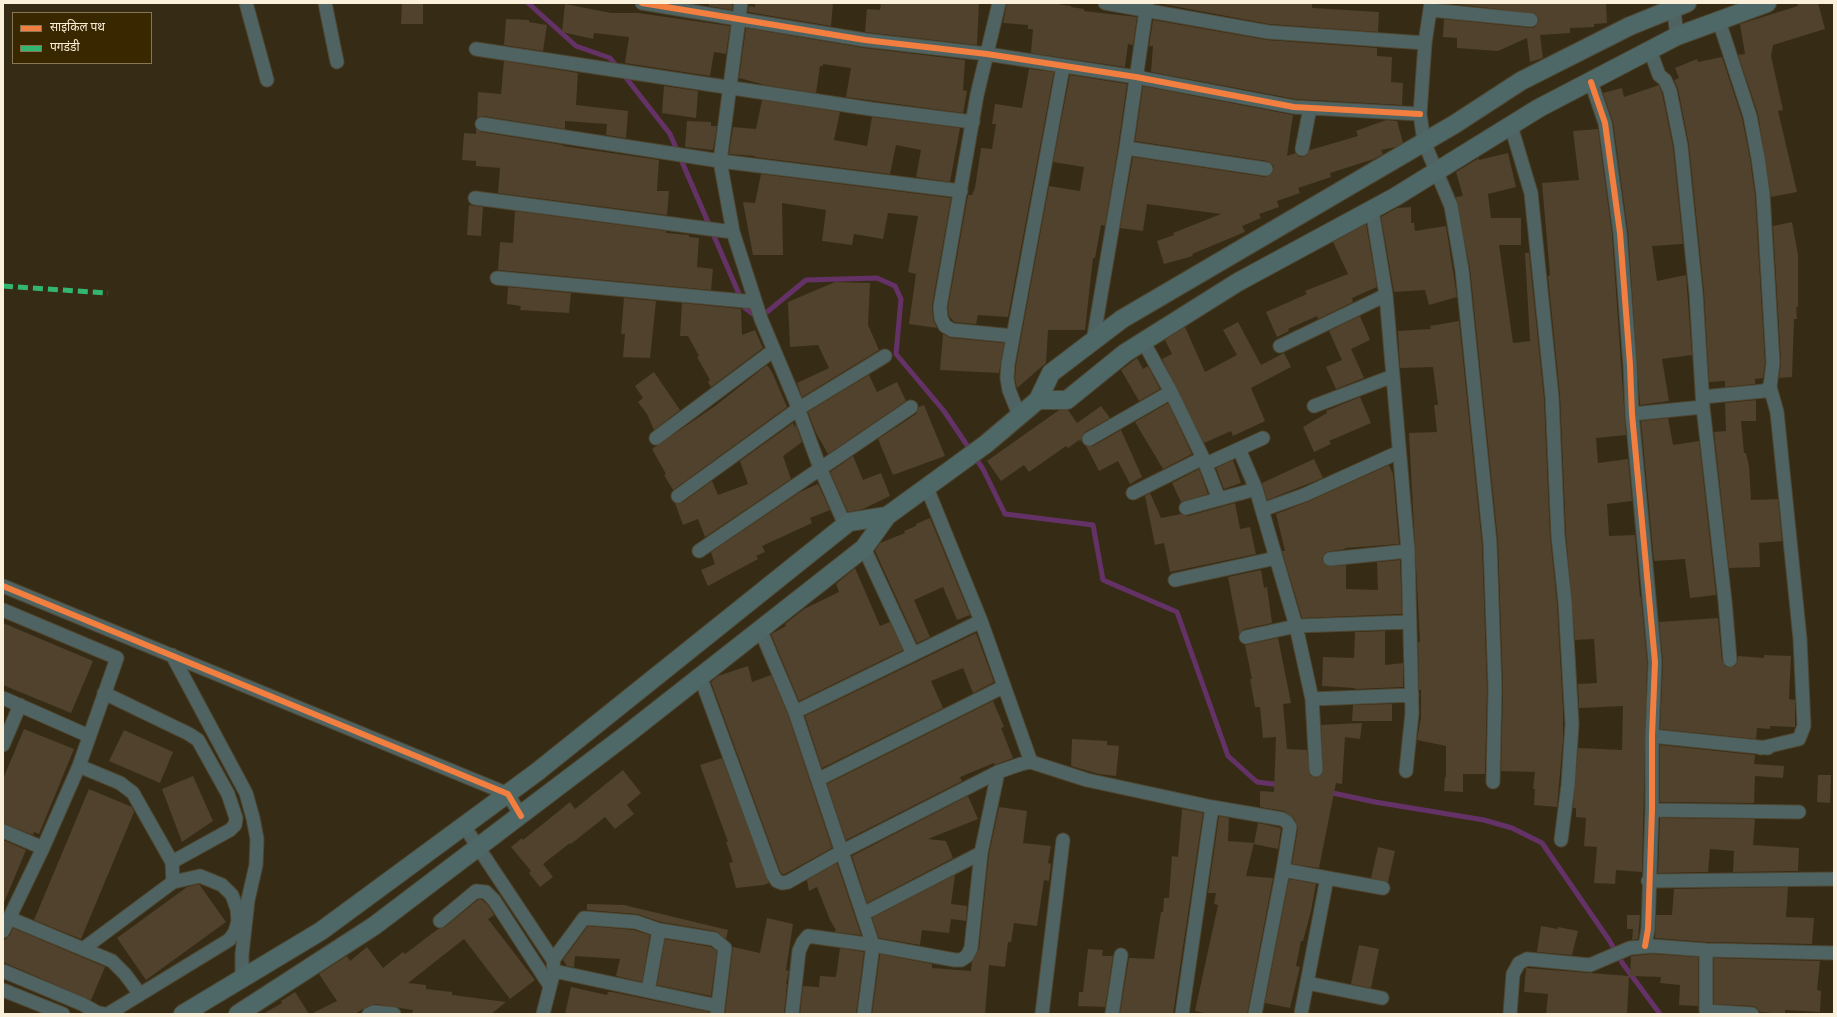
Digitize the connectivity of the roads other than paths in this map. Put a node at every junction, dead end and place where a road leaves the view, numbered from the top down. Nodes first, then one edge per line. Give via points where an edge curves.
1 (246, 3) edge
2 (325, 3) edge
3 (642, 3) edge
4 (741, 3) edge
5 (999, 3) edge
6 (1105, 3) edge
7 (1767, 3) edge
8 (1678, 5) edge
9 (1146, 6) edge
10 (1431, 6) edge
11 (739, 19) junction
12 (1531, 20) dead end
13 (1719, 21) junction
14 (1677, 36) junction
15 (1426, 43) junction
16 (476, 49) dead end
17 (1650, 50) junction
18 (987, 54) junction
19 (337, 62) dead end
20 (1063, 67) junction
21 (1136, 77) junction
22 (267, 80) dead end
23 (1591, 82) junction
24 (729, 87) junction
25 (1310, 108) junction
26 (1420, 114) junction
27 (972, 122) junction
28 (482, 124) dead end
29 (1511, 126) junction
30 (1424, 142) junction
31 (1126, 148) junction
32 (1302, 149) dead end
33 (720, 161) junction
34 (1266, 169) dead end
35 (1436, 172) junction
36 (961, 191) junction
37 (475, 198) dead end
38 (1372, 210) junction
39 (728, 231) junction
40 (497, 278) dead end
41 (1386, 296) junction
42 (755, 308) junction
43 (1013, 336) junction
44 (1093, 341) junction
45 (1143, 341) junction
46 (1280, 346) dead end
47 (774, 350) junction
48 (885, 356) dead end
49 (1393, 376) junction
50 (1770, 387) junction
51 (1171, 392) junction
52 (1038, 400) junction
53 (1703, 402) junction
54 (1314, 406) dead end
55 (911, 407) dead end
56 (798, 409) junction
57 (1632, 414) junction
58 (1019, 416) junction
59 (656, 438) dead end
60 (1263, 438) dead end
61 (1089, 439) dead end
62 (1239, 449) junction
63 (1399, 452) junction
64 (1204, 461) junction
65 (820, 468) junction
66 (926, 488) junction
67 (1256, 489) junction
68 (1133, 493) dead end
69 (678, 496) dead end
70 (1219, 499) junction
71 (1186, 508) dead end
72 (1262, 510) junction
73 (886, 516) junction
74 (845, 525) junction
75 (864, 548) junction
76 (698, 551) dead end
77 (1408, 551) junction
78 (1276, 558) junction
79 (1330, 559) dead end
80 (1175, 580) dead end
81 (3, 586) edge
82 (3, 610) edge
83 (981, 621) junction
84 (1410, 622) junction
85 (1296, 626) junction
86 (760, 629) junction
87 (1246, 637) dead end
88 (913, 654) junction
89 (172, 655) junction
90 (1730, 660) dead end
91 (700, 676) junction
92 (1004, 687) junction
93 (104, 693) junction
94 (1412, 695) junction
95 (3, 698) edge
96 (1312, 699) junction
97 (20, 705) junction
98 (795, 712) junction
99 (89, 736) junction
100 (1652, 736) junction
101 (3, 745) edge
102 (1761, 748) junction
103 (1796, 749) dead end
104 (1031, 762) junction
105 (78, 766) junction
106 (1316, 770) dead end
107 (998, 772) junction
108 (1406, 772) dead end
109 (819, 779) junction
110 (1493, 782) dead end
111 (508, 794) junction
112 (1212, 807) junction
113 (1652, 810) junction
114 (1799, 812) dead end
115 (521, 816) junction
116 (464, 826) junction
117 (3, 832) edge
118 (1063, 840) dead end
119 (1561, 840) dead end
120 (43, 848) junction
121 (480, 848) junction
122 (843, 851) junction
123 (982, 853) junction
124 (172, 862) junction
125 (1283, 870) junction
126 (1327, 878) junction
127 (1834, 879) edge
128 (1648, 881) junction
129 (173, 882) junction
130 (1383, 888) dead end
131 (863, 914) junction
132 (9, 918) junction
133 (440, 921) dead end
134 (659, 930) junction
135 (3, 931) edge
136 (872, 945) junction
137 (1645, 946) junction
138 (83, 949) junction
139 (1706, 950) junction
140 (1834, 953) edge
141 (1121, 955) dead end
142 (554, 966) junction
143 (3, 970) edge
144 (242, 979) junction
145 (1307, 983) junction
146 (550, 986) junction
147 (3, 990) edge
148 (648, 991) junction
149 (139, 993) junction
150 (1382, 998) dead end
151 (718, 1010) edge
152 (63, 1014) edge
153 (104, 1014) edge
154 (108, 1014) edge
155 (183, 1014) edge
156 (238, 1014) edge
157 (369, 1014) edge
158 (394, 1014) edge
159 (543, 1014) edge
160 (792, 1014) edge
161 (864, 1014) edge
162 (1042, 1014) edge
163 (1112, 1014) edge
164 (1182, 1014) edge
165 (1255, 1014) edge
166 (1301, 1014) edge
167 (1510, 1014) edge
168 (1752, 1014) edge

1 - 22 street
2 - 19 street
3 - 11 street
4 - 11 street
5 - 18 street
6 - 9 street
7 - 13 main road
8 - 14 street
8 - 30 main road via 1568,56 1522,81
9 - 15 street via 1268,32
9 - 21 street
10 - 12 street
10 - 15 street
11 - 18 street via 865,40
11 - 24 street
13 - 14 main road
13 - 50 street via 1750,116 1758,158 1763,194 1773,363
14 - 17 main road
15 - 26 street
16 - 24 street
17 - 23 main road
17 - 53 street via 1659,75 1665,80 1670,91 1681,146 1696,293
18 - 20 street
18 - 27 street
20 - 21 street
20 - 43 street
21 - 25 street via 1276,104
21 - 31 street
23 - 29 main road
23 - 57 street via 1605,123 1620,233
24 - 27 street
24 - 33 street
25 - 26 street
25 - 32 street
26 - 30 street
27 - 36 street
28 - 33 street
29 - 35 main road
29 - 119 street via 1531,193 1552,397 1558,536 1565,602 1572,724
30 - 35 street
30 - 44 main road via 1122,319
31 - 34 street
31 - 44 street
33 - 36 street
33 - 39 street
35 - 38 main road
35 - 110 street via 1451,206 1462,270 1490,543 1495,688
36 - 43 street via 940,307 941,318 945,326 952,330
37 - 39 street
38 - 41 street
38 - 45 main road via 1238,282
39 - 42 street
40 - 42 street via 734,301
41 - 46 street
41 - 49 street
42 - 47 street
43 - 58 street via 1007,378
44 - 52 main road via 1051,373
45 - 51 street
45 - 52 main road via 1067,400
47 - 56 street
47 - 59 street
48 - 56 street
49 - 54 street
49 - 63 street
50 - 53 street via 1758,392
50 - 102 street via 1777,412 1800,639 1804,726 1799,739
51 - 61 street
51 - 64 street
52 - 58 main road
53 - 57 street
53 - 90 street
55 - 65 street
56 - 65 street
56 - 69 street
57 - 100 street via 1655,662
58 - 66 main road via 961,464
60 - 62 street
62 - 64 street
62 - 67 street
63 - 72 street via 1304,495
63 - 77 street
64 - 68 street
64 - 70 street
65 - 74 street
65 - 76 street
66 - 73 main road
66 - 83 street
67 - 70 street
67 - 72 street
70 - 71 street
72 - 78 street
73 - 74 main road via 849,522
73 - 75 main road
74 - 111 main road
75 - 86 main road
75 - 88 street
77 - 79 street
77 - 84 street
78 - 80 street
78 - 85 street
81 - 89 street
82 - 93 street via 117,658
83 - 88 street
83 - 92 street
84 - 85 street
84 - 94 street
85 - 87 street
85 - 96 street
86 - 91 main road
86 - 98 street
88 - 98 street
89 - 111 street
89 - 144 street via 246,793 256,832 256,865 248,900
91 - 115 main road
91 - 122 street via 777,881 788,882
92 - 104 street
92 - 109 street
93 - 99 street
93 - 124 street via 198,740 228,794 236,818 235,825
94 - 96 street
94 - 108 street
95 - 97 street
96 - 106 street
97 - 99 street
97 - 101 street
98 - 109 street
99 - 105 street
100 - 102 street
100 - 113 street
102 - 103 street
104 - 107 street
104 - 112 street via 1087,780
105 - 120 street
105 - 124 street via 120,783 133,793
107 - 122 street
107 - 123 street
109 - 122 street
111 - 115 street
111 - 116 main road
112 - 125 street via 1266,815 1288,822 1290,827
112 - 164 street
113 - 114 street
113 - 128 street
115 - 121 main road
116 - 121 street
116 - 144 main road via 321,931
117 - 120 street
118 - 162 street
120 - 132 street
121 - 142 street
121 - 156 main road via 374,926
122 - 131 street
123 - 131 street
123 - 136 street via 971,948 967,956 955,960
124 - 129 street
125 - 126 street
125 - 165 street
126 - 130 street
126 - 145 street
127 - 128 street
128 - 137 street via 1648,930
129 - 138 street
129 - 149 street via 200,876 222,885 232,895 237,908 237,926 229,940
131 - 136 street
132 - 135 street
132 - 138 street
133 - 146 street via 476,891 486,892 494,900
134 - 142 street via 636,922 584,918
134 - 148 street
134 - 151 street via 714,939 725,948
136 - 160 street via 808,936 799,951
136 - 161 street
137 - 139 street
137 - 167 street via 1630,948 1598,963 1581,965 1527,959 1519,963 1514,974
138 - 149 street via 112,961
139 - 140 street
139 - 168 street via 1706,1011
141 - 163 street
142 - 146 street
142 - 148 street
143 - 153 street
144 - 155 main road
145 - 150 street
145 - 166 street
146 - 159 street
147 - 152 street
148 - 151 street
149 - 154 street
157 - 158 street

